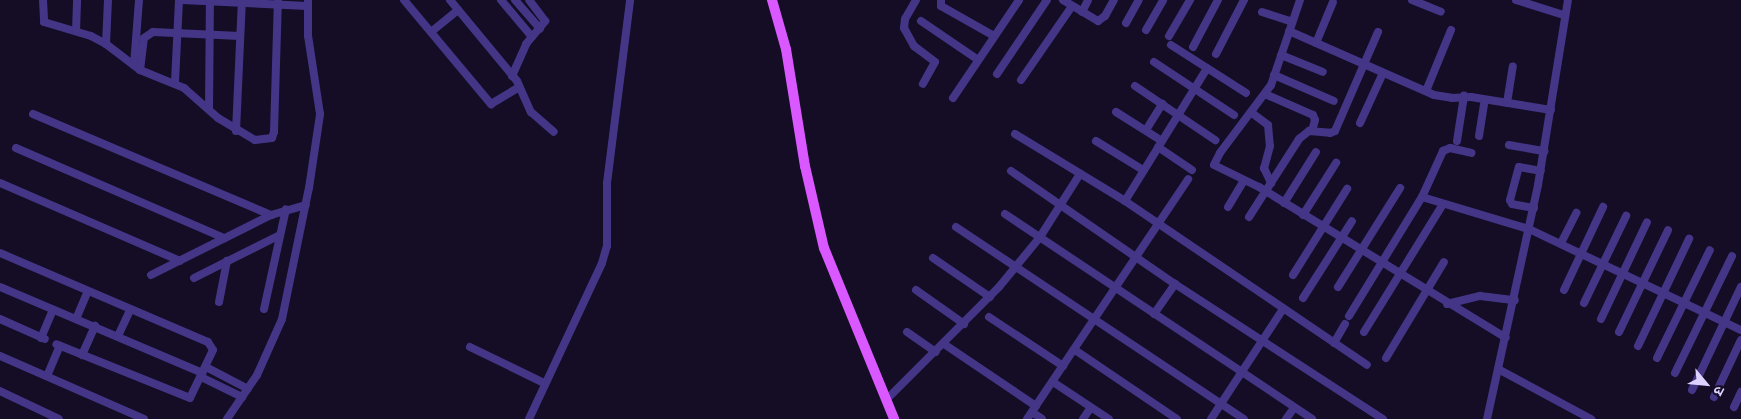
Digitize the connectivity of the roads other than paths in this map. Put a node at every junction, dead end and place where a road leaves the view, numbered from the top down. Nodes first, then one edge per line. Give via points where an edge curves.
1 (43, 0) edge
2 (77, 0) edge
3 (108, 0) edge
4 (138, 0) edge
5 (180, 0) edge
6 (404, 0) edge
7 (450, 0) edge
8 (501, 0) edge
9 (515, 0) edge
10 (529, 0) edge
11 (630, 0) edge
12 (772, 0) edge
13 (916, 0) edge
14 (941, 0) edge
15 (1019, 0) edge
16 (1047, 0) edge
17 (1063, 0) edge
18 (1088, 0) edge
19 (1114, 0) edge
20 (1140, 0) edge
21 (1163, 0) edge
22 (1190, 0) edge
23 (1218, 0) edge
24 (1244, 0) edge
25 (1300, 0) edge
26 (1412, 0) edge
27 (1516, 0) edge
28 (1568, 0) edge
29 (210, 1) edge
30 (242, 2) edge
31 (278, 2) edge
32 (1333, 2) dead end
33 (308, 3) edge
34 (1538, 3) edge
35 (1072, 6) junction
36 (458, 10) junction
37 (1082, 12) junction
38 (1262, 12) dead end
39 (1441, 12) dead end
40 (1564, 15) junction
41 (921, 21) dead end
42 (1292, 22) junction
43 (1126, 23) dead end
44 (540, 29) junction
45 (1146, 30) dead end
46 (1451, 30) dead end
47 (76, 31) junction
48 (1289, 31) junction
49 (431, 32) junction
50 (1378, 32) dead end
51 (177, 33) junction
52 (209, 35) junction
53 (240, 36) junction
54 (994, 36) junction
55 (1169, 36) dead end
56 (532, 37) junction
57 (1316, 43) junction
58 (106, 44) junction
59 (1171, 45) dead end
60 (1193, 46) dead end
61 (1216, 54) dead end
62 (1281, 55) junction
63 (977, 59) junction
64 (1154, 62) dead end
65 (1364, 64) junction
66 (134, 65) junction
67 (1513, 66) dead end
68 (1207, 68) junction
69 (140, 70) junction
70 (1323, 72) dead end
71 (1383, 73) junction
72 (997, 74) dead end
73 (512, 76) junction
74 (1274, 76) junction
75 (1021, 80) dead end
76 (175, 82) junction
77 (923, 84) dead end
78 (1135, 86) dead end
79 (519, 87) junction
80 (1194, 89) junction
81 (1426, 91) junction
82 (1246, 93) dead end
83 (1265, 94) junction
84 (1464, 96) junction
85 (953, 98) dead end
86 (1485, 100) junction
87 (1334, 101) dead end
88 (1507, 103) junction
89 (1162, 104) junction
90 (208, 110) junction
91 (1551, 110) junction
92 (1116, 112) dead end
93 (1252, 112) junction
94 (34, 114) dead end
95 (1178, 115) junction
96 (1234, 115) dead end
97 (1360, 124) dead end
98 (1146, 130) junction
99 (236, 131) junction
100 (1312, 131) junction
101 (554, 132) dead end
102 (1015, 134) dead end
103 (1479, 136) dead end
104 (1215, 140) dead end
105 (1096, 141) dead end
106 (1457, 141) dead end
107 (1160, 144) junction
108 (1509, 145) dead end
109 (16, 148) dead end
110 (1544, 151) junction
111 (1316, 152) dead end
112 (1470, 153) dead end
113 (1336, 163) dead end
114 (1143, 170) junction
115 (1192, 170) dead end
116 (1010, 171) dead end
117 (1541, 171) junction
118 (1080, 174) junction
119 (1188, 180) dead end
120 (1244, 180) junction
121 (0, 183) edge
122 (1271, 183) junction
123 (1347, 188) dead end
124 (1400, 188) dead end
125 (1266, 191) junction
126 (1422, 197) junction
127 (1125, 201) junction
128 (1284, 203) junction
129 (1443, 204) junction
130 (306, 205) junction
131 (1060, 206) junction
132 (1228, 207) dead end
133 (1603, 207) dead end
134 (1534, 208) junction
135 (286, 209) junction
136 (1576, 213) dead end
137 (1005, 214) dead end
138 (271, 215) junction
139 (1303, 215) junction
140 (1626, 216) dead end
141 (1248, 217) dead end
142 (1352, 221) dead end
143 (1647, 222) dead end
144 (1159, 225) junction
145 (956, 227) dead end
146 (1322, 227) junction
147 (1529, 229) junction
148 (1668, 230) dead end
149 (280, 235) junction
150 (1040, 236) junction
151 (224, 238) junction
152 (1341, 239) junction
153 (1689, 239) dead end
154 (1562, 243) junction
155 (1710, 250) dead end
156 (1361, 252) junction
157 (0, 253) edge
158 (1582, 253) junction
159 (1732, 256) dead end
160 (933, 258) dead end
161 (1137, 258) junction
162 (180, 261) junction
163 (227, 261) junction
164 (1444, 262) dead end
165 (1380, 263) junction
166 (1603, 263) junction
167 (1016, 267) junction
168 (1623, 273) junction
169 (1293, 274) dead end
170 (1400, 275) junction
171 (151, 276) dead end
172 (194, 278) dead end
173 (1644, 282) junction
174 (1175, 284) junction
175 (0, 287) edge
176 (1338, 287) dead end
177 (1741, 287) edge
178 (1117, 288) junction
179 (916, 290) dead end
180 (1564, 290) dead end
181 (1426, 291) junction
182 (88, 292) junction
183 (1664, 292) junction
184 (990, 297) junction
185 (1303, 298) dead end
186 (1515, 300) junction
187 (219, 302) dead end
188 (1584, 303) dead end
189 (1684, 303) junction
190 (1447, 304) junction
191 (264, 309) dead end
192 (54, 310) junction
193 (130, 310) junction
194 (1283, 310) junction
195 (1704, 312) junction
196 (1154, 314) junction
197 (1349, 316) dead end
198 (989, 317) dead end
199 (76, 318) junction
200 (1600, 318) dead end
201 (0, 319) edge
202 (1096, 320) junction
203 (1725, 322) junction
204 (964, 324) junction
205 (1345, 324) dead end
206 (95, 326) junction
207 (1741, 330) edge
208 (907, 332) dead end
209 (1364, 332) dead end
210 (1619, 332) dead end
211 (118, 336) junction
212 (1506, 338) junction
213 (1741, 340) edge
214 (1263, 341) junction
215 (1334, 343) junction
216 (944, 344) junction
217 (470, 346) dead end
218 (1638, 346) dead end
219 (1075, 350) junction
220 (936, 352) junction
221 (82, 355) junction
222 (0, 356) edge
223 (1386, 358) dead end
224 (1657, 358) dead end
225 (1367, 365) dead end
226 (1064, 366) junction
227 (1498, 369) junction
228 (203, 372) junction
229 (1242, 373) junction
230 (1675, 373) dead end
231 (47, 376) junction
232 (1053, 382) junction
233 (544, 383) junction
234 (248, 388) junction
235 (1692, 390) dead end
236 (0, 391) edge
237 (1741, 392) edge
238 (242, 397) junction
239 (1714, 397) dead end
240 (887, 399) junction
241 (1221, 403) junction
242 (1091, 407) junction
243 (1734, 407) dead end
244 (1294, 408) junction
245 (1032, 413) edge
246 (1380, 418) edge
247 (59, 419) edge
248 (144, 419) edge
249 (227, 419) edge
250 (529, 419) edge
251 (894, 419) edge
252 (1042, 419) edge
253 (1083, 419) edge
254 (1109, 419) edge
255 (1177, 419) edge
256 (1211, 419) edge
257 (1244, 419) edge
258 (1286, 419) edge
259 (1312, 419) edge
260 (1487, 419) edge
261 (1591, 419) edge

1 - 47 street via 44,22
2 - 47 street
3 - 58 street
4 - 66 street
5 - 29 street
5 - 51 street
6 - 49 street
7 - 36 street
8 - 56 street
9 - 44 street
10 - 44 street via 544,19
11 - 233 street via 607,183 607,246 602,263
12 - 240 main road via 786,49 816,219 839,289
13 - 77 street via 905,19 904,28 914,46 935,62
14 - 54 street via 941,6
15 - 54 street
16 - 72 street
17 - 35 street
18 - 37 street
19 - 37 street via 1102,20
20 - 43 street
21 - 45 street
22 - 55 street
23 - 60 street
24 - 61 street
25 - 42 street
26 - 39 street
27 - 34 street
28 - 40 street
29 - 30 street
29 - 52 street
30 - 31 street
30 - 53 street
31 - 33 street
31 - 99 street via 274,132 272,138 255,140
32 - 57 street
33 - 130 street via 308,36 320,114 319,137
34 - 40 street
35 - 37 street
35 - 75 street
36 - 49 street
36 - 73 street
38 - 42 street
40 - 91 street
41 - 63 street
42 - 48 street
44 - 56 street
46 - 81 street
47 - 58 street
48 - 57 street
48 - 62 street
49 - 79 street via 490,104
50 - 65 street
51 - 52 street
51 - 69 street via 148,34 142,44
51 - 76 street
52 - 53 street
52 - 90 street
53 - 99 street
54 - 63 street
56 - 73 street
57 - 65 street
58 - 66 street
59 - 68 street
62 - 70 street
62 - 74 street
63 - 85 street
64 - 80 street
65 - 71 street
65 - 100 street via 1336,131 1330,134
66 - 69 street
67 - 88 street
68 - 80 street
68 - 82 street
69 - 76 street
71 - 81 street
71 - 97 street
73 - 79 street
74 - 83 street
74 - 87 street
76 - 90 street
78 - 89 street
79 - 101 street via 531,112
80 - 95 street
80 - 96 street
81 - 84 street via 1442,98
83 - 93 street
83 - 100 street via 1313,115
84 - 86 street
84 - 106 street
86 - 88 street
86 - 103 street
88 - 91 street
89 - 95 street
89 - 98 street
90 - 99 street
91 - 110 street
92 - 98 street
93 - 120 street via 1214,163 1217,168
93 - 122 street via 1268,125 1270,146 1264,168
94 - 138 street
95 - 104 street
95 - 107 street
98 - 107 street
100 - 122 street via 1299,139
102 - 118 street
105 - 114 street
107 - 114 street
107 - 115 street
108 - 110 street
109 - 151 street
110 - 117 street
111 - 128 street
112 - 126 street via 1445,149
113 - 139 street
114 - 127 street
116 - 131 street
117 - 134 street
117 - 134 street via 1519,167 1510,200 1512,204
118 - 127 street
118 - 131 street
119 - 144 street
120 - 125 street
120 - 132 street
121 - 162 street
122 - 125 street
123 - 146 street
124 - 156 street
125 - 128 street
125 - 141 street
126 - 129 street
126 - 165 street
127 - 144 street
128 - 139 street
129 - 147 street
129 - 170 street
130 - 135 street
130 - 234 street via 282,319 271,348
131 - 150 street
131 - 161 street
133 - 158 street
134 - 147 street
135 - 138 street
135 - 149 street
136 - 154 street
137 - 150 street
138 - 151 street
139 - 146 street
140 - 166 street
142 - 152 street
143 - 168 street
144 - 161 street
144 - 194 street
145 - 167 street
146 - 152 street
146 - 169 street
147 - 154 street
147 - 186 street
148 - 173 street
149 - 163 street
149 - 191 street
150 - 167 street
150 - 178 street
151 - 162 street
152 - 156 street
152 - 185 street
153 - 183 street
154 - 158 street
155 - 189 street
156 - 165 street
156 - 176 street
157 - 182 street
158 - 166 street
158 - 180 street
159 - 195 street
160 - 184 street
161 - 174 street
161 - 178 street
162 - 171 street
163 - 172 street
163 - 187 street
164 - 181 street
165 - 170 street
165 - 197 street
166 - 168 street
166 - 188 street
167 - 184 street
167 - 202 street
168 - 173 street
168 - 200 street
170 - 181 street
170 - 209 street
173 - 183 street
173 - 210 street
174 - 196 street
174 - 214 street
175 - 192 street
177 - 203 street
178 - 196 street
178 - 202 street
179 - 204 street
181 - 190 street
181 - 223 street
182 - 193 street
182 - 199 street
183 - 189 street
183 - 218 street
184 - 204 street
186 - 190 street via 1480,296
186 - 212 street
189 - 195 street
189 - 224 street
190 - 212 street
192 - 199 street
192 - 201 street via 43,338
193 - 211 street
193 - 228 street via 211,345
194 - 214 street
194 - 215 street
195 - 203 street
195 - 230 street
196 - 229 street
198 - 226 street
199 - 206 street
202 - 219 street
202 - 241 street
203 - 207 street
203 - 235 street
204 - 216 street
205 - 215 street
206 - 211 street
206 - 221 street
208 - 220 street
211 - 228 street
212 - 227 street
213 - 239 street
214 - 229 street
214 - 246 street
215 - 225 street
216 - 220 street
216 - 245 street
217 - 233 street
219 - 226 street
219 - 255 street
220 - 240 street
221 - 228 street via 186,398 193,396
221 - 231 street via 58,345
222 - 231 street
226 - 232 street
227 - 260 street
227 - 261 street
228 - 234 street
228 - 238 street
229 - 241 street
229 - 244 street
231 - 248 street
232 - 242 street
232 - 245 street
233 - 250 street
234 - 238 street
236 - 247 street
237 - 243 street
238 - 249 street
240 - 251 main road
241 - 256 street
241 - 257 street
242 - 253 street
242 - 254 street
244 - 258 street
244 - 259 street
245 - 252 street

